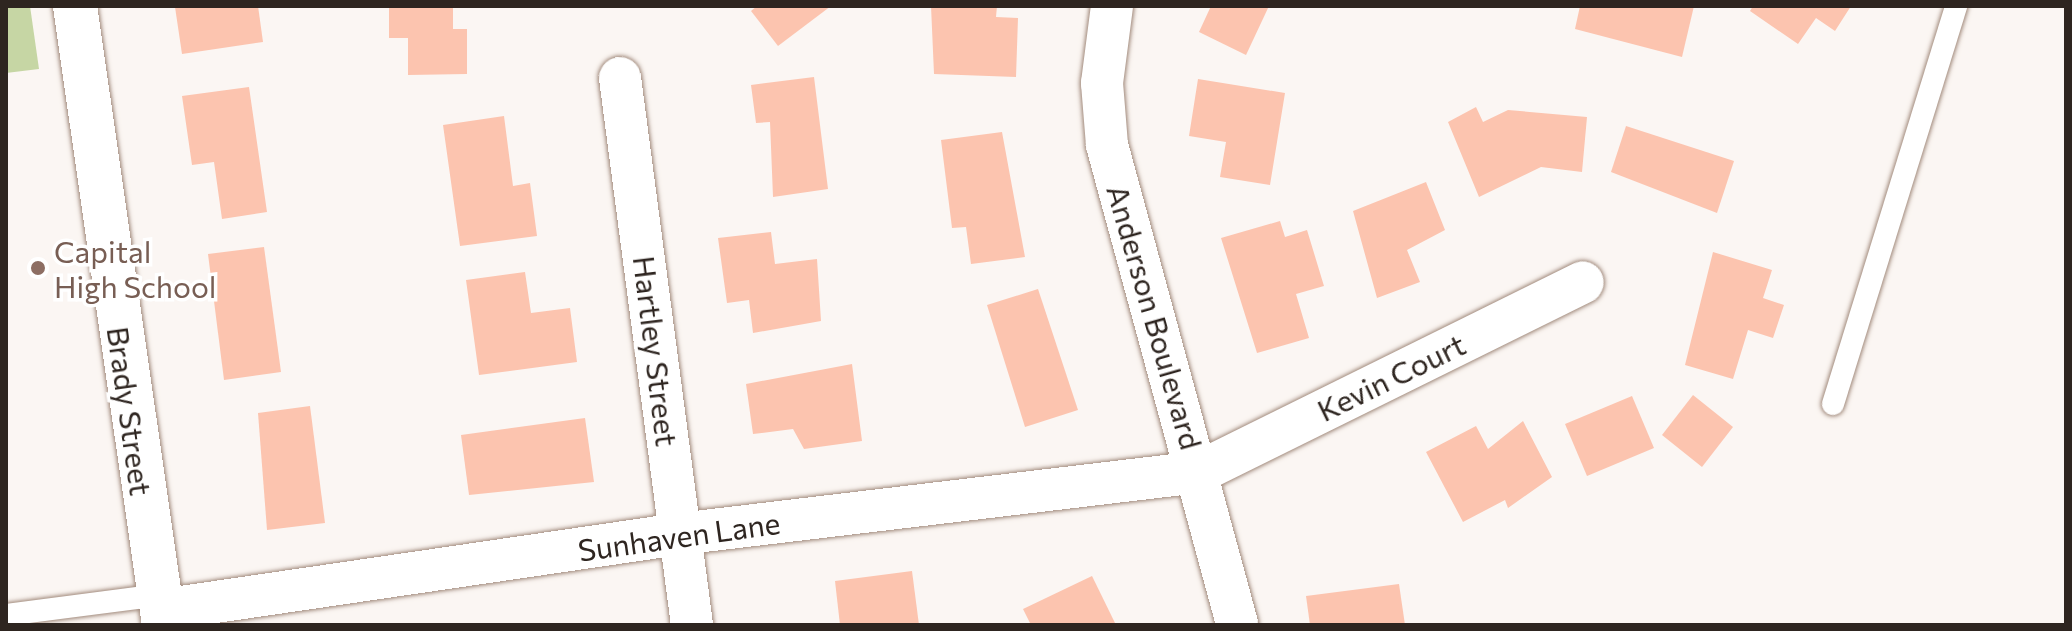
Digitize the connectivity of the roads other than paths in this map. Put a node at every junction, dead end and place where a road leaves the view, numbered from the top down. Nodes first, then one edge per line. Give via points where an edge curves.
1 (75, 6) edge
2 (1112, 6) edge
3 (1956, 6) edge
4 (620, 78) dead end
5 (1583, 282) dead end
6 (1833, 404) dead end
7 (1199, 472) junction
8 (679, 534) junction
9 (161, 610) edge
10 (6, 615) edge
11 (692, 625) edge
12 (1237, 625) edge

1 - 9 street, Brady Street
2 - 7 street, Anderson Boulevard via 1102,83 1107,145
3 - 6 lane
4 - 8 street, Hartley Street
5 - 7 street, Kevin Court
7 - 8 street, Sunhaven Lane
7 - 12 street, Anderson Boulevard
8 - 9 street, Sunhaven Lane
8 - 11 street, Hartley Street
9 - 10 lane

